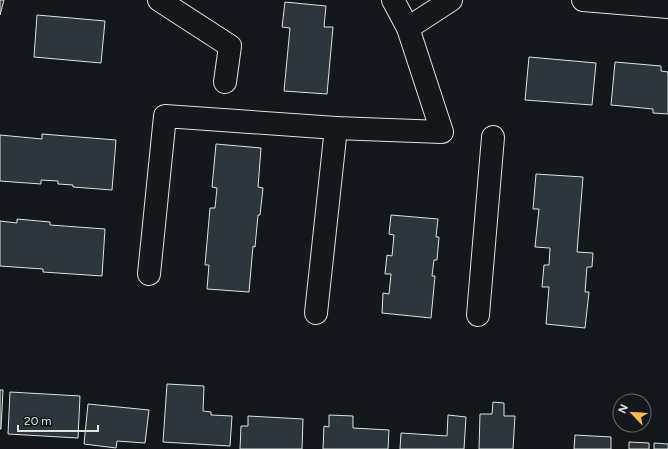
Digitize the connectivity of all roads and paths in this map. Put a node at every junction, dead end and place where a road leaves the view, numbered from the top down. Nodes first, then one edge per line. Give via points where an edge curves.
1 (159, 0) edge
2 (393, 0) edge
3 (451, 0) edge
4 (583, 0) edge
5 (668, 7) edge
6 (408, 28) junction
7 (225, 82) dead end
8 (336, 128) junction
9 (493, 138) dead end
10 (149, 274) dead end
11 (316, 313) dead end
12 (478, 315) dead end

1 - 7 street via 230,46
2 - 6 street
3 - 6 street
4 - 5 street
6 - 8 street via 442,132
8 - 10 street via 165,116
8 - 11 street
9 - 12 street

